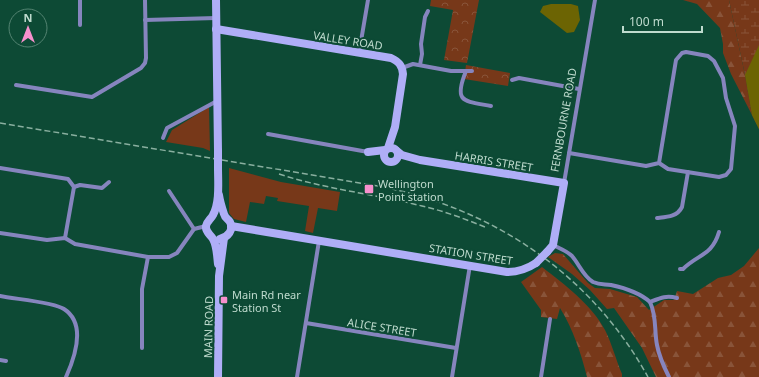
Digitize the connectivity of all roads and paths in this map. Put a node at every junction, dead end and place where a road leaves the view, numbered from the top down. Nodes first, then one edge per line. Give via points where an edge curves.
1 (80, 0) edge
2 (145, 0) edge
3 (216, 0) edge
4 (368, 0) edge
5 (595, 0) edge
6 (428, 11) dead end
7 (216, 18) junction
8 (145, 20) junction
9 (80, 25) dead end
10 (216, 29) junction
11 (358, 53) junction
12 (420, 65) junction
13 (402, 68) junction
14 (466, 71) junction
15 (472, 71) dead end
16 (512, 80) dead end
17 (16, 86) dead end
18 (579, 89) junction
19 (217, 100) junction
20 (491, 106) dead end
21 (395, 127) junction
22 (268, 134) dead end
23 (163, 138) dead end
24 (387, 149) junction
25 (397, 151) junction
26 (368, 152) junction
27 (569, 153) junction
28 (384, 158) junction
29 (420, 160) junction
30 (394, 161) junction
31 (659, 162) junction
32 (0, 168) edge
33 (688, 172) junction
34 (109, 182) dead end
35 (564, 183) junction
36 (74, 187) junction
37 (169, 191) dead end
38 (218, 193) junction
39 (213, 217) junction
40 (225, 217) junction
41 (657, 218) dead end
42 (206, 226) junction
43 (231, 226) junction
44 (194, 229) junction
45 (719, 232) dead end
46 (0, 233) edge
47 (65, 238) junction
48 (213, 238) junction
49 (224, 238) junction
50 (319, 241) junction
51 (553, 245) junction
52 (148, 256) junction
53 (470, 265) junction
54 (680, 269) dead end
55 (219, 276) junction
56 (0, 296) edge
57 (677, 298) dead end
58 (650, 302) junction
59 (550, 319) dead end
60 (306, 323) junction
61 (142, 348) dead end
62 (456, 348) junction
63 (0, 360) edge
64 (6, 361) dead end
65 (66, 377) edge
66 (218, 377) edge
67 (297, 377) edge
68 (452, 377) edge
69 (541, 377) edge
70 (669, 377) edge

1 - 9 street
2 - 8 street
3 - 7 street
4 - 11 street
5 - 18 street, FERNBOURNE ROAD
6 - 12 street via 421,44
7 - 8 street
7 - 10 street
8 - 17 street via 145,63 141,68 92,97
10 - 11 street, VALLEY ROAD
10 - 19 street
11 - 13 street, VALLEY ROAD via 391,58
12 - 13 street via 413,64
12 - 14 street
13 - 21 street
14 - 15 street
14 - 20 street via 460,86 463,99
16 - 18 street via 519,78
18 - 27 street, FERNBOURNE ROAD
19 - 23 street via 167,128
19 - 38 street, bridge
21 - 24 street
21 - 25 street
22 - 26 street
24 - 25 street
24 - 26 street
24 - 28 street via 383,154
25 - 29 street, HARRIS STREET
25 - 30 street via 398,157
26 - 28 street
27 - 31 street via 646,166
27 - 35 street, FERNBOURNE ROAD
28 - 30 street via 388,162
29 - 30 street, HARRIS STREET
29 - 35 street, HARRIS STREET
31 - 33 street via 668,169
31 - 33 street via 676,60 686,52 708,56 712,58 723,78 735,126 731,169 721,177
32 - 36 street via 68,179
33 - 41 street via 680,211 670,217
34 - 36 street via 102,188 80,185
35 - 51 street, FERNBOURNE ROAD
36 - 47 street
37 - 44 street
38 - 39 street
38 - 40 street
39 - 40 street
39 - 42 street
40 - 43 street
42 - 44 street
42 - 48 street, MAIN ROAD
43 - 49 street, MAIN ROAD via 230,233
43 - 50 street, STATION STREET
44 - 52 street via 177,253 169,257
45 - 54 street via 716,241 704,255
46 - 47 street via 47,240
47 - 52 street via 75,244
48 - 49 street
48 - 55 street, MAIN ROAD
49 - 55 street, MAIN ROAD
50 - 53 street, STATION STREET
50 - 60 street
51 - 53 street, STATION STREET, bridge via 536,263 516,272
51 - 58 street via 571,255 591,280 600,285 642,295
52 - 61 street via 142,289
53 - 62 street
55 - 66 street, MAIN ROAD
56 - 65 street via 54,305 71,315 76,327 77,345
57 - 58 street via 661,297
58 - 70 street via 655,315 657,346
59 - 69 street
60 - 62 street, ALICE STREET
60 - 67 street
62 - 68 street
63 - 64 street

